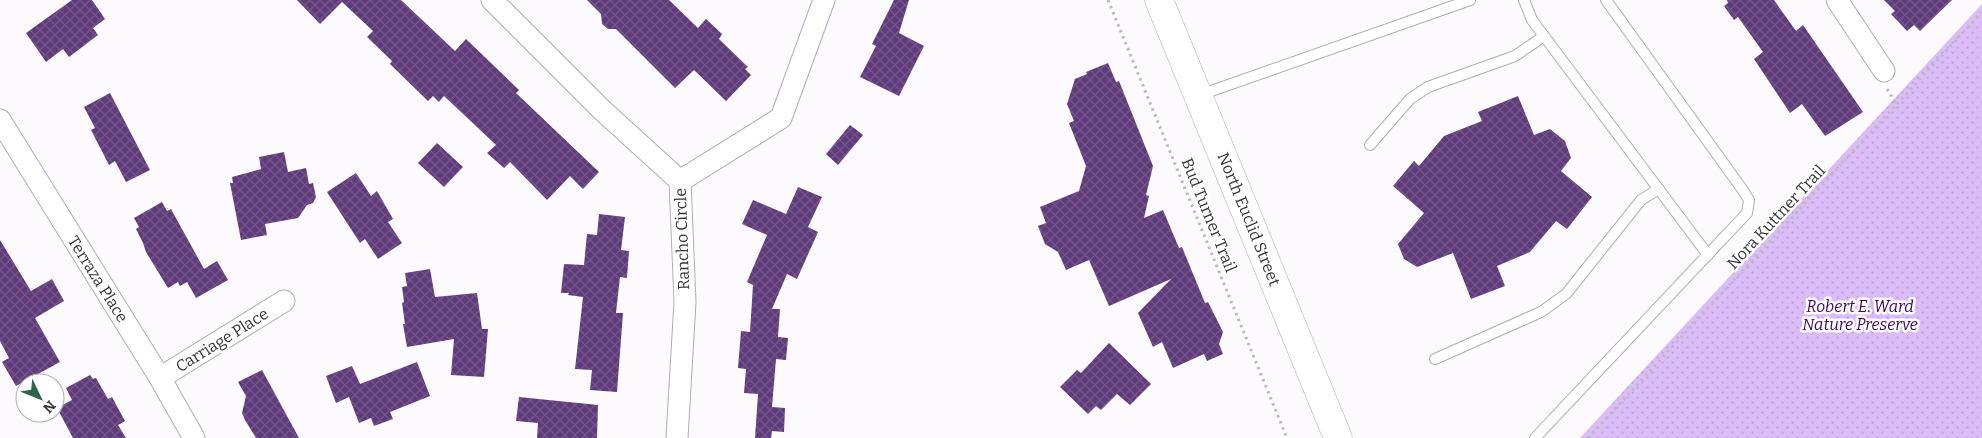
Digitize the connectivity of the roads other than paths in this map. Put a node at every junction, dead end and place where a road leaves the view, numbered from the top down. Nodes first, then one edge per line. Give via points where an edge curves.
1 (492, 0) edge
2 (824, 0) edge
3 (1159, 0) edge
4 (1470, 0) edge
5 (1524, 0) edge
6 (1606, 0) edge
7 (1837, 0) edge
8 (1544, 36) junction
9 (1884, 71) dead end
10 (1198, 96) junction
11 (0, 120) edge
12 (1370, 145) dead end
13 (680, 181) junction
14 (1659, 189) junction
15 (1708, 255) junction
16 (284, 302) dead end
17 (1435, 359) dead end
18 (160, 378) junction
19 (194, 438) edge
20 (677, 438) edge
21 (1338, 438) edge
22 (1535, 438) edge

1 - 13 street, Rancho Circle via 602,110
2 - 13 street via 781,118
3 - 10 main road, North Euclid Street
4 - 10 lane
5 - 8 lane via 1532,20
6 - 15 lane via 1749,200 1747,213
7 - 9 street
8 - 12 lane via 1515,56 1428,87 1410,99
8 - 14 lane
10 - 21 main road, North Euclid Street
11 - 18 street, Terraza Place
13 - 20 street, Rancho Circle via 685,302
14 - 15 lane
14 - 17 lane via 1641,200 1566,294 1541,312
15 - 22 lane
16 - 18 street, Carriage Place
18 - 19 street, Terraza Place

